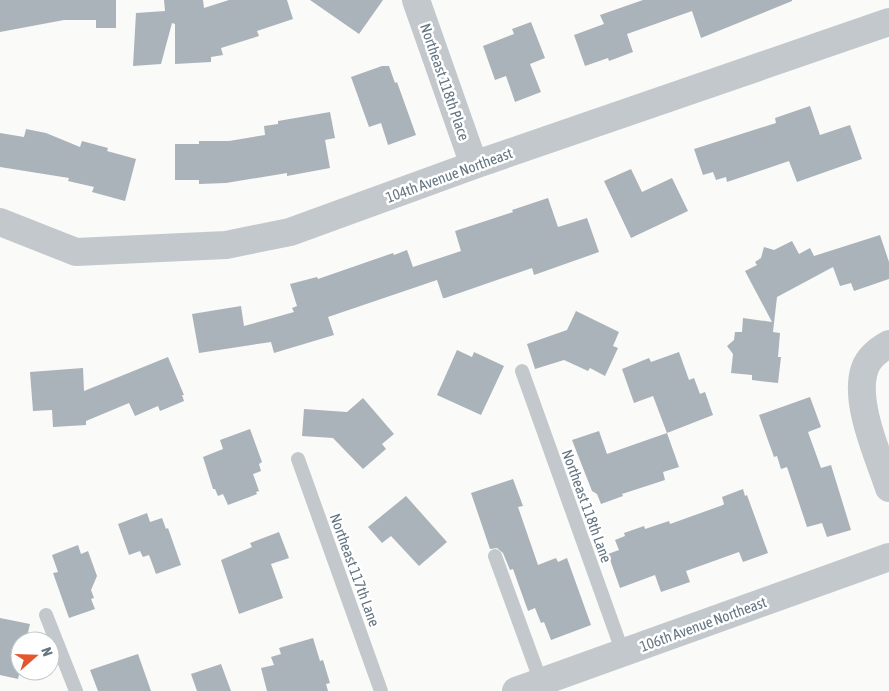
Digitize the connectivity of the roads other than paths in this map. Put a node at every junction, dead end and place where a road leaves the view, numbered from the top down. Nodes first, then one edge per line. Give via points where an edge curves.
1 (416, 0) edge
2 (889, 22) edge
3 (474, 165) junction
4 (0, 222) edge
5 (889, 344) edge
6 (522, 371) dead end
7 (298, 459) dead end
8 (889, 488) edge
9 (496, 556) dead end
10 (889, 557) edge
11 (46, 615) dead end
12 (623, 653) junction
13 (529, 687) edge
14 (76, 691) edge
15 (381, 691) edge

1 - 3 street, Northeast 118th Place
2 - 3 street, 104th Avenue Northeast
3 - 4 street, 104th Avenue Northeast via 290,232 226,245 76,252
5 - 8 street via 877,351 865,367 861,387 863,410
6 - 12 lane, Northeast 118th Lane
7 - 15 lane, Northeast 117th Lane
9 - 13 lane
10 - 12 street, 106th Avenue Northeast
11 - 14 lane
12 - 13 street, 106th Avenue Northeast

